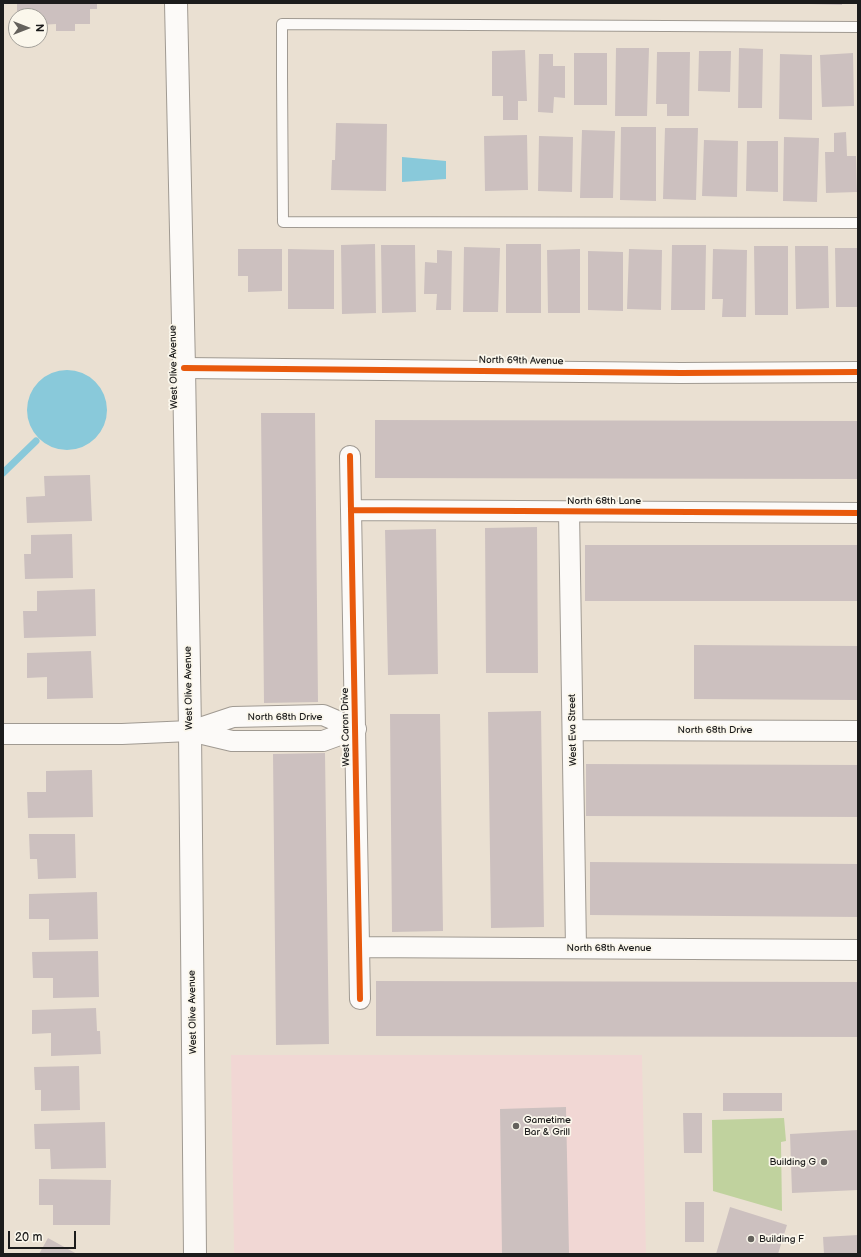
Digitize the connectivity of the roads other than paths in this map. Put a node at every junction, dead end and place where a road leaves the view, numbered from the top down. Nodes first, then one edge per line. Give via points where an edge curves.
1 (176, 3) edge
2 (858, 27) edge
3 (858, 223) edge
4 (184, 368) junction
5 (858, 372) edge
6 (350, 456) dead end
7 (351, 510) junction
8 (569, 511) junction
9 (858, 513) edge
10 (356, 729) junction
11 (572, 730) junction
12 (190, 731) junction
13 (858, 731) edge
14 (3, 734) edge
15 (360, 947) junction
16 (576, 948) junction
17 (858, 950) edge
18 (360, 999) dead end
19 (195, 1254) edge

1 - 4 main road, West Olive Avenue
2 - 3 lane via 282,24 283,222
4 - 5 street, North 69th Avenue
4 - 12 main road, West Olive Avenue
6 - 7 street, West Caron Drive
7 - 8 street, North 68th Lane
7 - 10 street, West Caron Drive
8 - 9 street, North 68th Lane
8 - 11 street, West Eva Street
10 - 12 street, North 68th Drive via 323,715 233,717
10 - 15 street, West Caron Drive
11 - 13 street, North 68th Drive
11 - 16 street, West Eva Street
12 - 14 street, North 68th Drive
12 - 19 main road, West Olive Avenue
15 - 16 street, North 68th Avenue
15 - 18 street, West Caron Drive
16 - 17 street, North 68th Avenue

